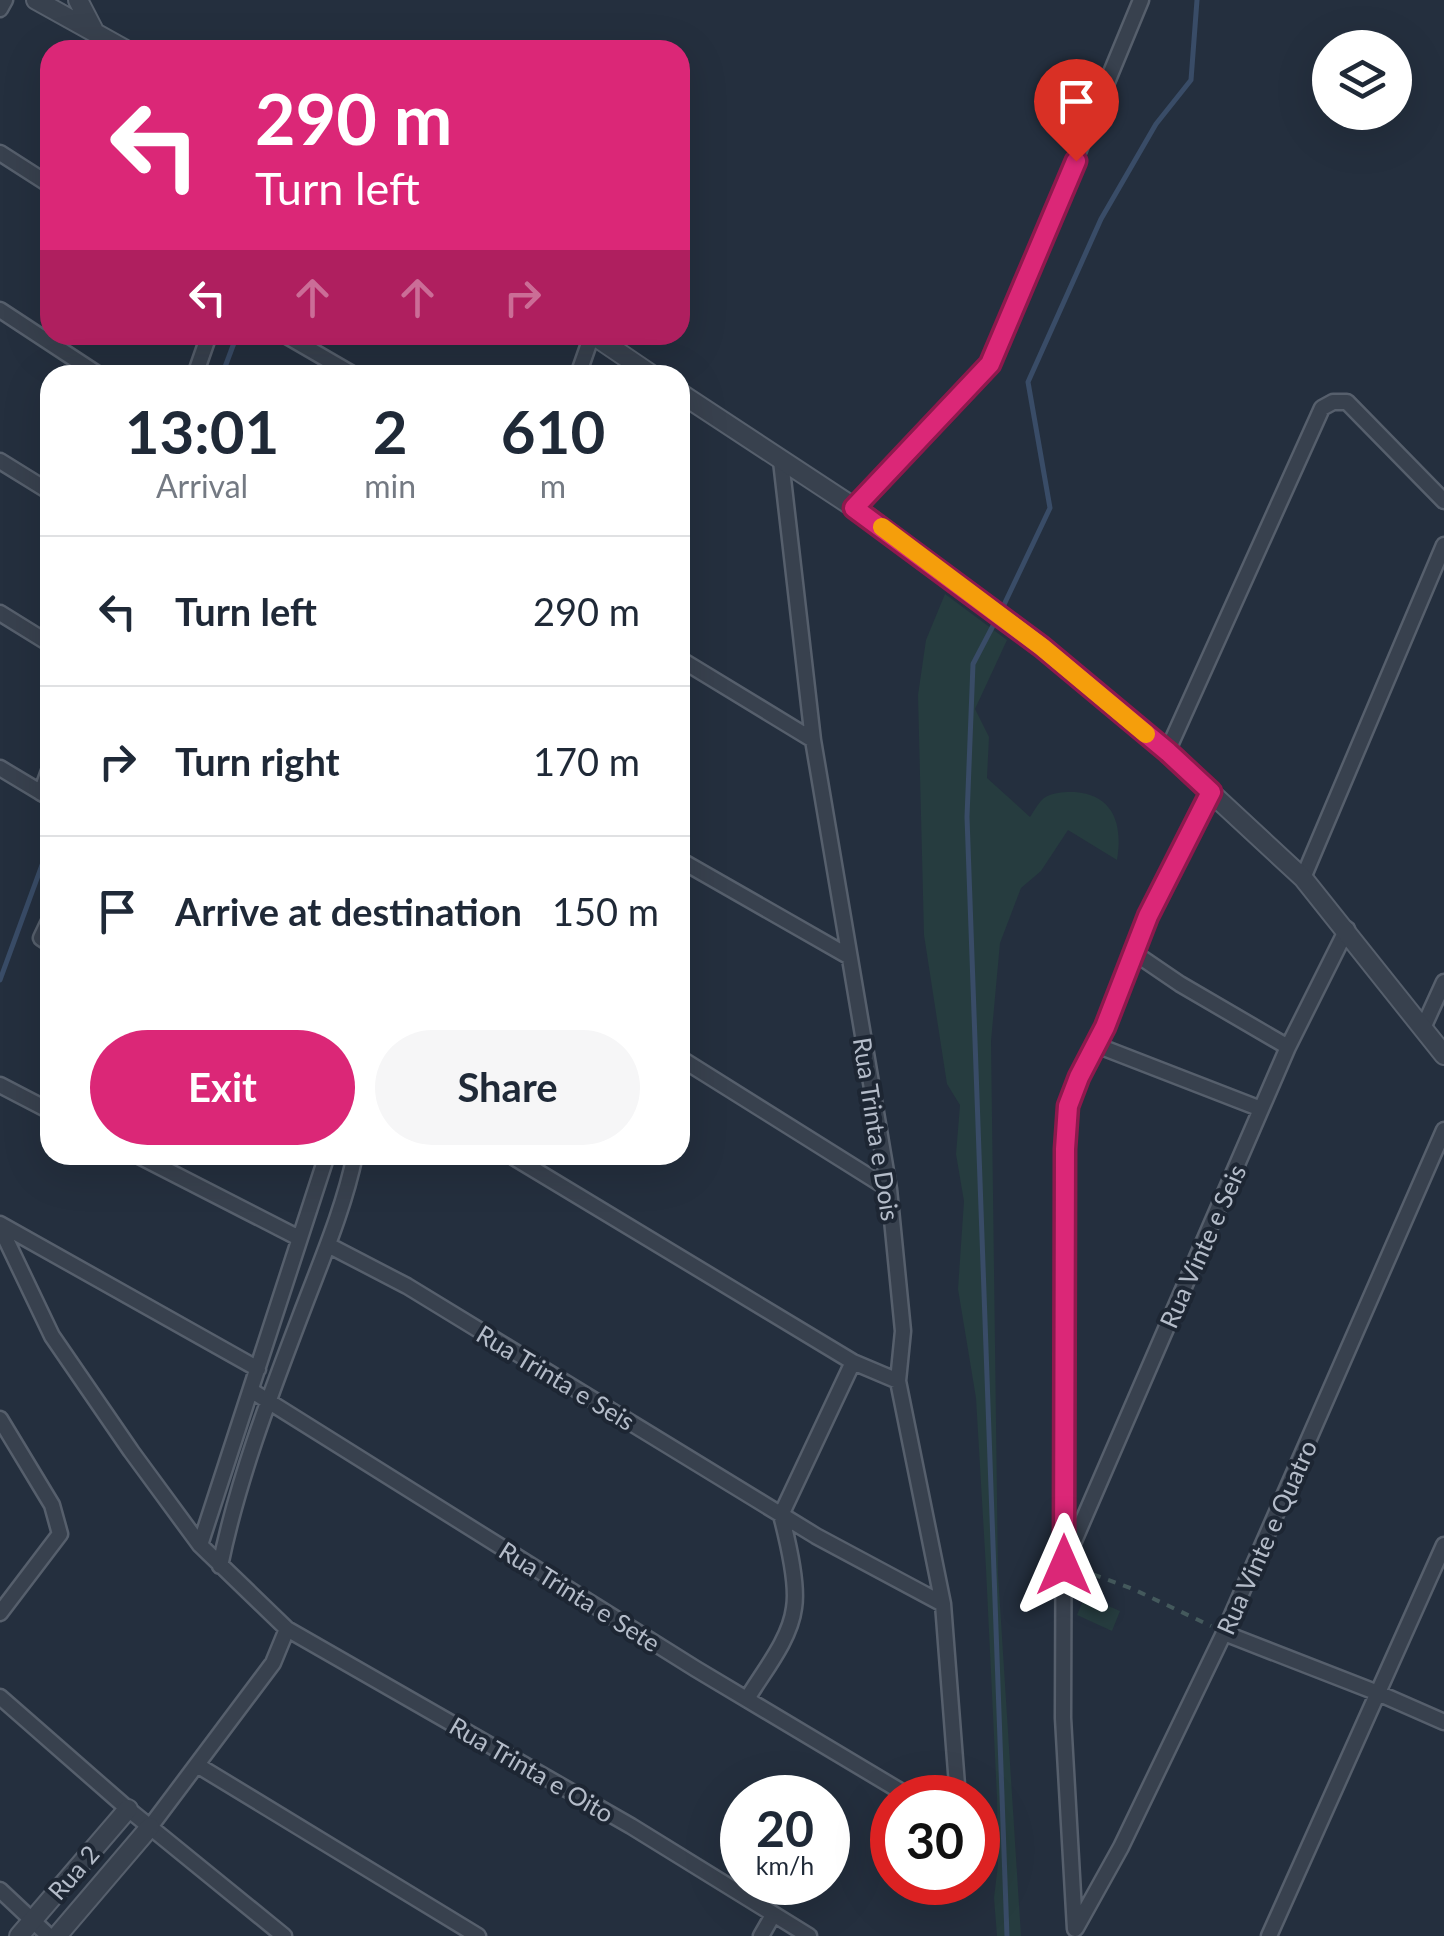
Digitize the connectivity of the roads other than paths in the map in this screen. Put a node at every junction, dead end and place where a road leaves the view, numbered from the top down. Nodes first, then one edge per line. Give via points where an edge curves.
1 (5, 0) edge
2 (36, 0) edge
3 (78, 0) edge
4 (1141, 0) edge
5 (0, 10) edge
6 (93, 30) junction
7 (110, 40) edge
8 (0, 152) edge
9 (40, 178) edge
10 (0, 310) edge
11 (40, 336) edge
12 (53, 345) edge
13 (303, 345) edge
14 (607, 345) edge
15 (84, 365) edge
16 (337, 365) edge
17 (637, 365) edge
18 (690, 401) edge
19 (0, 460) edge
20 (782, 461) junction
21 (40, 486) edge
22 (1444, 501) edge
23 (854, 508) junction
24 (1444, 545) edge
25 (0, 614) edge
26 (40, 638) edge
27 (690, 665) edge
28 (814, 740) junction
29 (1168, 752) junction
30 (0, 768) edge
31 (40, 791) edge
32 (1211, 792) junction
33 (690, 866) edge
34 (1303, 878) junction
35 (1347, 930) junction
36 (1133, 952) junction
37 (848, 956) junction
38 (1444, 982) edge
39 (1423, 1028) junction
40 (1096, 1045) junction
41 (1288, 1047) junction
42 (1444, 1055) edge
43 (690, 1064) edge
44 (0, 1086) edge
45 (40, 1106) edge
46 (1261, 1110) junction
47 (1444, 1130) edge
48 (156, 1165) edge
49 (324, 1165) edge
50 (352, 1165) edge
51 (527, 1165) edge
52 (890, 1188) junction
53 (0, 1225) edge
54 (299, 1238) junction
55 (328, 1245) junction
56 (854, 1362) junction
57 (258, 1369) junction
58 (898, 1381) junction
59 (252, 1390) junction
60 (268, 1400) junction
61 (0, 1420) edge
62 (781, 1515) junction
63 (200, 1546) junction
64 (1444, 1546) edge
65 (1064, 1565) junction
66 (220, 1566) junction
67 (944, 1604) junction
68 (0, 1613) edge
69 (287, 1629) junction
70 (1224, 1633) junction
71 (1378, 1692) junction
72 (0, 1696) edge
73 (747, 1699) junction
74 (1444, 1722) edge
75 (197, 1765) junction
76 (874, 1775) edge
77 (956, 1775) edge
78 (128, 1809) junction
79 (150, 1827) junction
80 (0, 1890) edge
81 (773, 1915) junction
82 (32, 1918) junction
83 (1075, 1932) edge
84 (19, 1936) edge
85 (49, 1936) edge
86 (57, 1936) edge
87 (284, 1936) edge
88 (478, 1936) edge
89 (761, 1936) edge
90 (809, 1936) edge
91 (1269, 1936) edge

1 - 5 street
2 - 6 street
3 - 6 street
4 - 23 street via 990,364
6 - 7 street
8 - 9 street
10 - 11 street
12 - 15 street
13 - 16 street
14 - 17 street
18 - 20 street
19 - 21 street
20 - 23 street
20 - 28 street, Rua Trinta e Dois
22 - 29 street via 1347,402 1322,408
23 - 29 street
24 - 34 street
25 - 26 street
27 - 28 street
28 - 37 street, Rua Trinta e Dois
29 - 32 street
30 - 31 street
32 - 34 street
32 - 36 street
33 - 37 street
34 - 35 street
35 - 39 street
35 - 41 street, Rua Vinte e Seis
36 - 40 street
36 - 41 street
37 - 52 street, Rua Trinta e Dois
38 - 39 street
39 - 42 street
40 - 46 street
40 - 65 street via 1068,1106 1065,1149
41 - 46 street, Rua Vinte e Seis
43 - 52 street
44 - 45 street
46 - 65 street, Rua Vinte e Seis
47 - 70 street, Rua Vinte e Quatro
48 - 54 street
49 - 54 street
50 - 55 street
51 - 56 street
52 - 58 street, Rua Trinta e Dois via 902,1331
53 - 57 street
53 - 63 street, Rua Trinta e Oito via 52,1336
54 - 57 street
55 - 60 street
55 - 62 street, Rua Trinta e Seis via 407,1286
56 - 58 street
56 - 62 street
57 - 59 street
58 - 67 street, Rua Trinta e Dois
59 - 60 street, Rua Trinta e Sete
59 - 63 street
60 - 66 street
60 - 73 street, Rua Trinta e Sete
61 - 68 street via 52,1504 60,1534
62 - 67 street, Rua Trinta e Seis
62 - 73 street via 794,1608
63 - 66 street, Rua Trinta e Oito
64 - 71 street
65 - 83 street
66 - 69 street, Rua Trinta e Oito
67 - 77 street, Rua Trinta e Dois
69 - 75 street via 273,1663
69 - 81 street, Rua Trinta e Oito via 632,1826
70 - 71 street
70 - 83 street, Rua Vinte e Quatro
71 - 74 street
71 - 91 street
72 - 78 street
73 - 76 street, Rua Trinta e Sete
75 - 79 street
75 - 88 street
78 - 79 street
78 - 82 street, Rua 2
79 - 86 street, Rua 2
79 - 87 street
80 - 82 street
81 - 89 street
81 - 90 street, Rua Trinta e Oito
82 - 84 street, Rua 2
82 - 85 street

